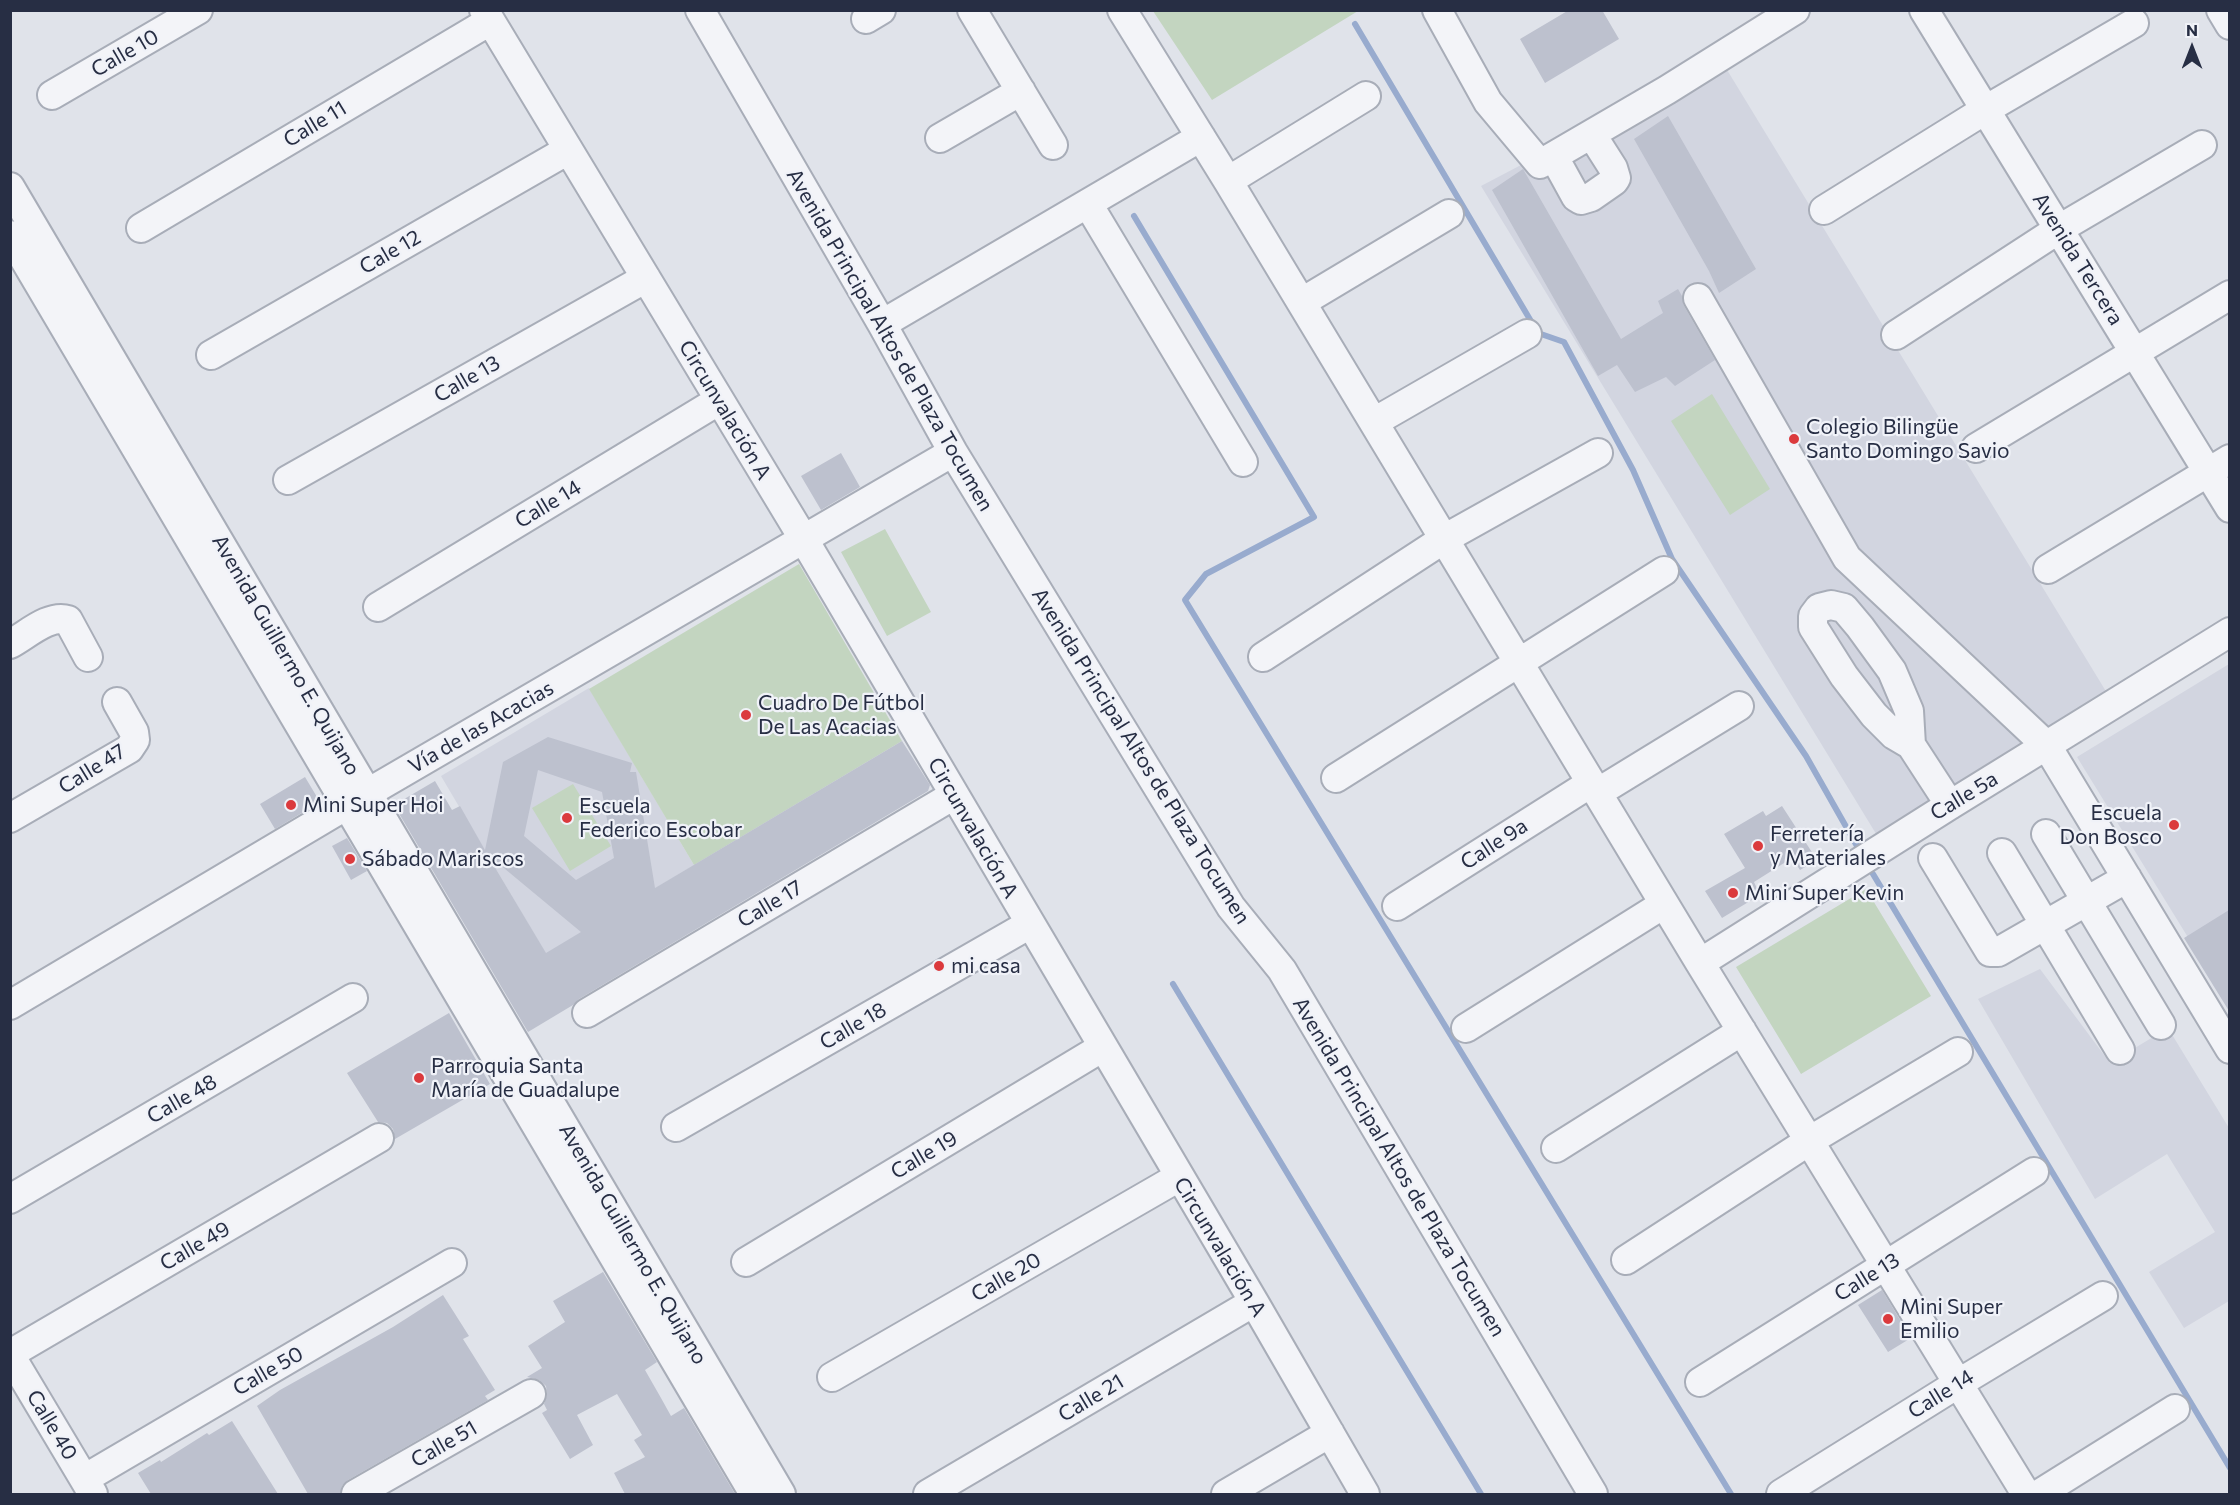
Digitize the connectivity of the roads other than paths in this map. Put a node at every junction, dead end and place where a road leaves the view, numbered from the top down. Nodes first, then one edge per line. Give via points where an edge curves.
1 (198, 10) edge
2 (700, 10) edge
3 (972, 10) edge
4 (1122, 10) edge
5 (1437, 10) edge
6 (1795, 10) edge
7 (1924, 10) edge
8 (2221, 10) edge
9 (487, 16) edge
10 (2134, 23) dead end
11 (2229, 25) edge
12 (1021, 91) junction
13 (52, 95) dead end
14 (1366, 96) dead end
15 (1985, 110) junction
16 (1592, 135) junction
17 (1201, 137) junction
18 (940, 138) dead end
19 (1053, 145) dead end
20 (2202, 145) dead end
21 (568, 150) junction
22 (1554, 158) junction
23 (1228, 180) junction
24 (10, 187) edge
25 (1088, 204) junction
26 (1824, 210) dead end
27 (1449, 214) dead end
28 (141, 228) dead end
29 (2060, 230) junction
30 (10, 235) edge
31 (646, 278) junction
32 (2229, 295) edge
33 (1698, 298) dead end
34 (1302, 302) junction
35 (882, 324) junction
36 (1527, 334) dead end
37 (1896, 335) dead end
38 (2135, 352) junction
39 (212, 355) dead end
40 (718, 401) junction
41 (1374, 422) junction
42 (1976, 448) dead end
43 (953, 452) junction
44 (1598, 453) dead end
45 (1243, 462) dead end
46 (2218, 466) edge
47 (288, 480) dead end
48 (2229, 508) edge
49 (803, 538) junction
50 (1444, 539) junction
51 (2048, 568) dead end
52 (1664, 571) dead end
53 (231, 584) junction
54 (378, 608) dead end
55 (2229, 632) edge
56 (10, 644) edge
57 (88, 657) dead end
58 (1263, 657) dead end
59 (1518, 662) junction
60 (117, 702) dead end
61 (1739, 706) dead end
62 (1911, 745) junction
63 (2047, 746) junction
64 (1336, 778) dead end
65 (1594, 788) junction
66 (954, 795) junction
67 (357, 799) junction
68 (1950, 805) junction
69 (10, 818) edge
70 (2046, 834) dead end
71 (2002, 853) dead end
72 (1934, 858) dead end
73 (2127, 878) junction
74 (2087, 901) junction
75 (1664, 904) junction
76 (1397, 906) dead end
77 (1030, 924) junction
78 (2045, 926) junction
79 (1700, 963) junction
80 (352, 998) dead end
81 (10, 1005) edge
82 (586, 1013) dead end
83 (2161, 1025) dead end
84 (1466, 1028) dead end
85 (1742, 1031) junction
86 (1103, 1047) junction
87 (2229, 1049) edge
88 (2120, 1050) dead end
89 (1958, 1052) dead end
90 (676, 1127) dead end
91 (379, 1138) dead end
92 (1809, 1141) junction
93 (1556, 1148) dead end
94 (2034, 1172) dead end
95 (1179, 1177) junction
96 (10, 1199) edge
97 (1626, 1260) dead end
98 (746, 1262) dead end
99 (452, 1263) dead end
100 (1886, 1266) junction
101 (2103, 1296) dead end
102 (1254, 1302) junction
103 (10, 1354) edge
104 (832, 1377) dead end
105 (1700, 1382) dead end
106 (1959, 1383) junction
107 (531, 1394) dead end
108 (2175, 1409) dead end
109 (721, 1416) junction
110 (1330, 1433) junction
111 (88, 1487) edge
112 (356, 1494) edge
113 (754, 1494) edge
114 (781, 1494) edge
115 (928, 1494) edge
116 (1226, 1494) edge
117 (1365, 1494) edge
118 (1593, 1494) edge
119 (1781, 1494) edge
120 (2026, 1494) edge
121 (2039, 1494) edge

1 - 13 street, Calle 10
2 - 35 street, Avenida Principal Altos de Plaza Tocumen
3 - 12 street
4 - 17 street
5 - 22 street via 1488,102 1538,162 1544,164
6 - 16 street
7 - 15 street, Avenida Tercera
8 - 11 street
9 - 21 street, Circunvalación A
9 - 28 street, Calle 11
10 - 15 street
12 - 18 street
12 - 19 street
14 - 23 street
15 - 26 street
15 - 29 street, Avenida Tercera
16 - 22 street
16 - 22 street via 1616,178 1591,197 1576,197
17 - 23 street
17 - 25 street
20 - 29 street
21 - 31 street, Circunvalación A
21 - 39 street, Cale 12
23 - 34 street
24 - 53 street, Avenida Guillermo E. Quijano
25 - 35 street
25 - 45 street
27 - 34 street
29 - 37 street
29 - 38 street, Avenida Tercera
30 - 53 street, Avenida Guillermo E. Quijano
31 - 40 street, Circunvalación A
31 - 47 street, Calle 13
32 - 38 street
33 - 63 street via 1847,558
34 - 41 street
35 - 43 street, Avenida Principal Altos de Plaza Tocumen
36 - 41 street
38 - 42 street
38 - 46 street, Avenida Tercera
40 - 49 street, Circunvalación A
40 - 54 street, Calle 14
41 - 50 street
43 - 49 street, Vía de las Acacias
43 - 118 street, Avenida Principal Altos de Plaza Tocumen via 1231,907 1282,970
44 - 50 street
46 - 48 street, Avenida Tercera
46 - 51 street
49 - 66 street, Circunvalación A
49 - 67 street, Vía de las Acacias
50 - 58 street
50 - 59 street
52 - 59 street
53 - 67 street, Avenida Guillermo E. Quijano
55 - 63 street, Calle 5a
56 - 57 street via 60,618 68,620
59 - 64 street
59 - 65 street
60 - 69 street, Calle 47 via 134,732 135,740 129,749
61 - 65 street, Calle 9a
62 - 62 street via 1909,711 1892,671 1844,608 1831,604 1819,608 1813,616 1813,627 1844,676 1874,715
62 - 68 street
63 - 68 street, Calle 5a
63 - 73 street
65 - 75 street
65 - 76 street, Calle 9a
66 - 77 street, Circunvalación A
66 - 82 street, Calle 17
67 - 81 street, Vía de las Acacias
67 - 109 street, Avenida Guillermo E. Quijano
68 - 79 street, Calle 5a
70 - 74 street
71 - 78 street
72 - 78 street via 1990,952 1998,952
73 - 74 street
73 - 87 street
74 - 78 street
74 - 83 street
75 - 79 street
75 - 84 street
77 - 86 street, Circunvalación A
77 - 90 street, Calle 18
78 - 88 street
79 - 85 street
80 - 96 street, Calle 48
85 - 92 street
85 - 93 street
86 - 95 street, Circunvalación A
86 - 98 street, Calle 19
89 - 92 street
91 - 103 street, Calle 49
92 - 97 street
92 - 100 street
94 - 100 street, Calle 13
95 - 102 street, Circunvalación A
95 - 104 street, Calle 20
99 - 111 street, Calle 50
100 - 105 street, Calle 13
100 - 106 street
101 - 106 street, Calle 14
102 - 110 street, Circunvalación A
102 - 115 street, Calle 21
103 - 111 street, Calle 40
106 - 119 street, Calle 14
106 - 120 street
107 - 112 street, Calle 51
108 - 121 street
109 - 113 street, Avenida Guillermo E. Quijano
109 - 114 street, Avenida Guillermo E. Quijano
110 - 116 street
110 - 117 street, Circunvalación A

